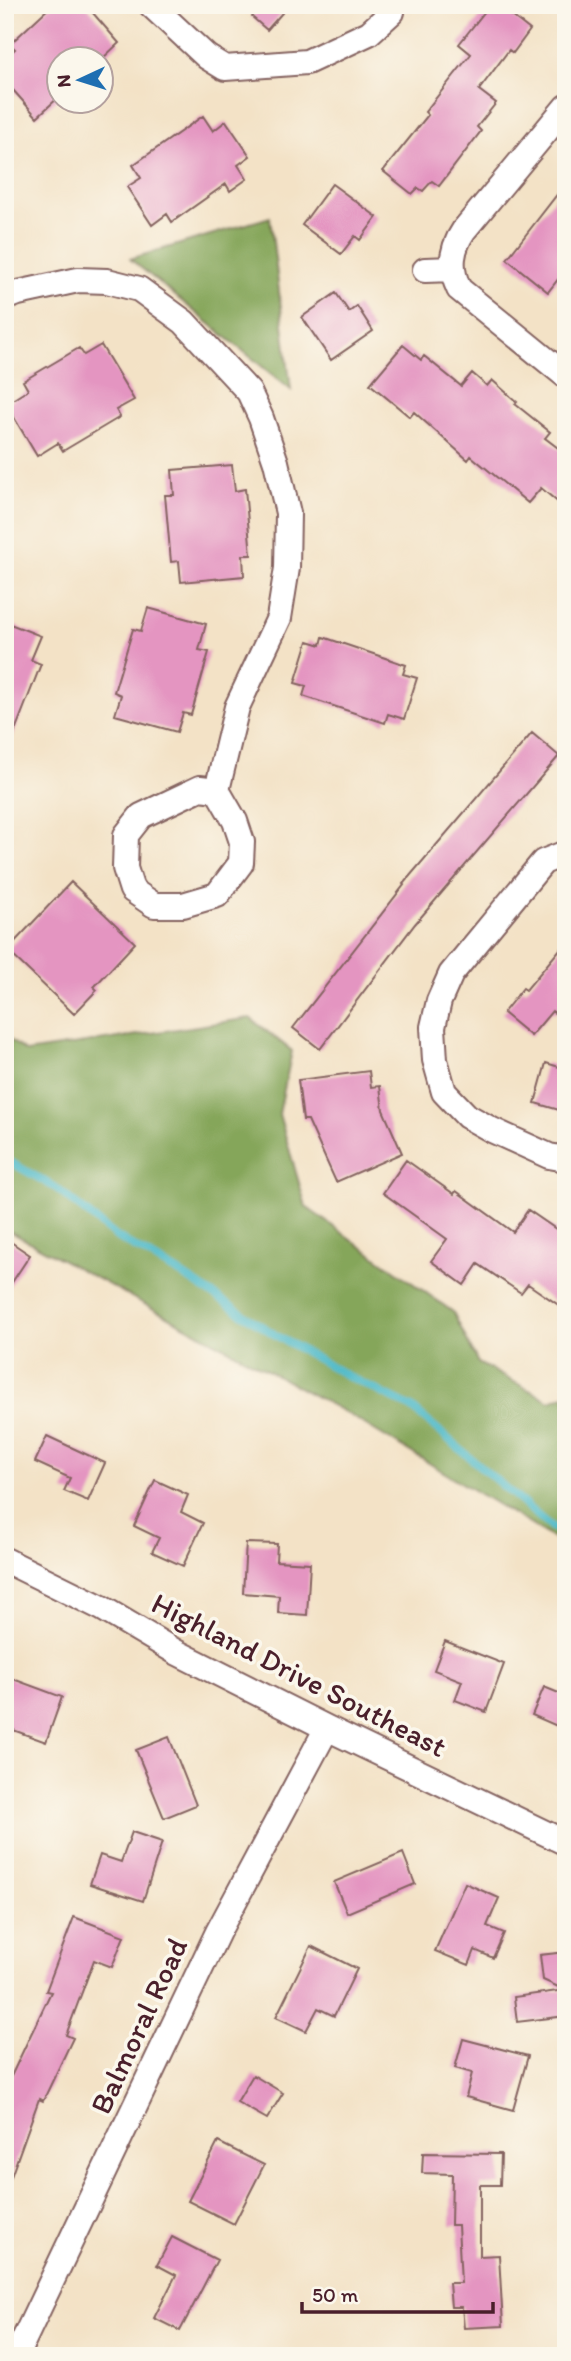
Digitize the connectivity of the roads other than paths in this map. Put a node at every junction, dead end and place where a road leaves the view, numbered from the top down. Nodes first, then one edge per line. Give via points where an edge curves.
1 (150, 5) edge
2 (393, 5) edge
3 (566, 107) edge
4 (453, 269) junction
5 (425, 270) dead end
6 (5, 298) edge
7 (566, 376) edge
8 (218, 790) junction
9 (566, 853) edge
10 (566, 1159) edge
11 (5, 1560) edge
12 (327, 1728) junction
13 (566, 1843) edge
14 (16, 2356) edge

1 - 2 street via 225,68 307,61 369,33 392,12
3 - 4 street via 464,230 452,256
4 - 5 street
4 - 7 street via 459,289
6 - 8 street via 78,280 139,289 184,322 249,392 261,418 288,513 287,568 279,618 237,707
8 - 8 street via 200,788 141,816 126,835 125,868 132,890 154,905 183,905 217,895 241,863 242,842
9 - 10 street via 543,862 451,974 433,1027 444,1093 467,1116 549,1156
11 - 12 street, Highland Drive Southeast
12 - 13 street, Highland Drive Southeast
12 - 14 street, Balmoral Road via 218,1933

